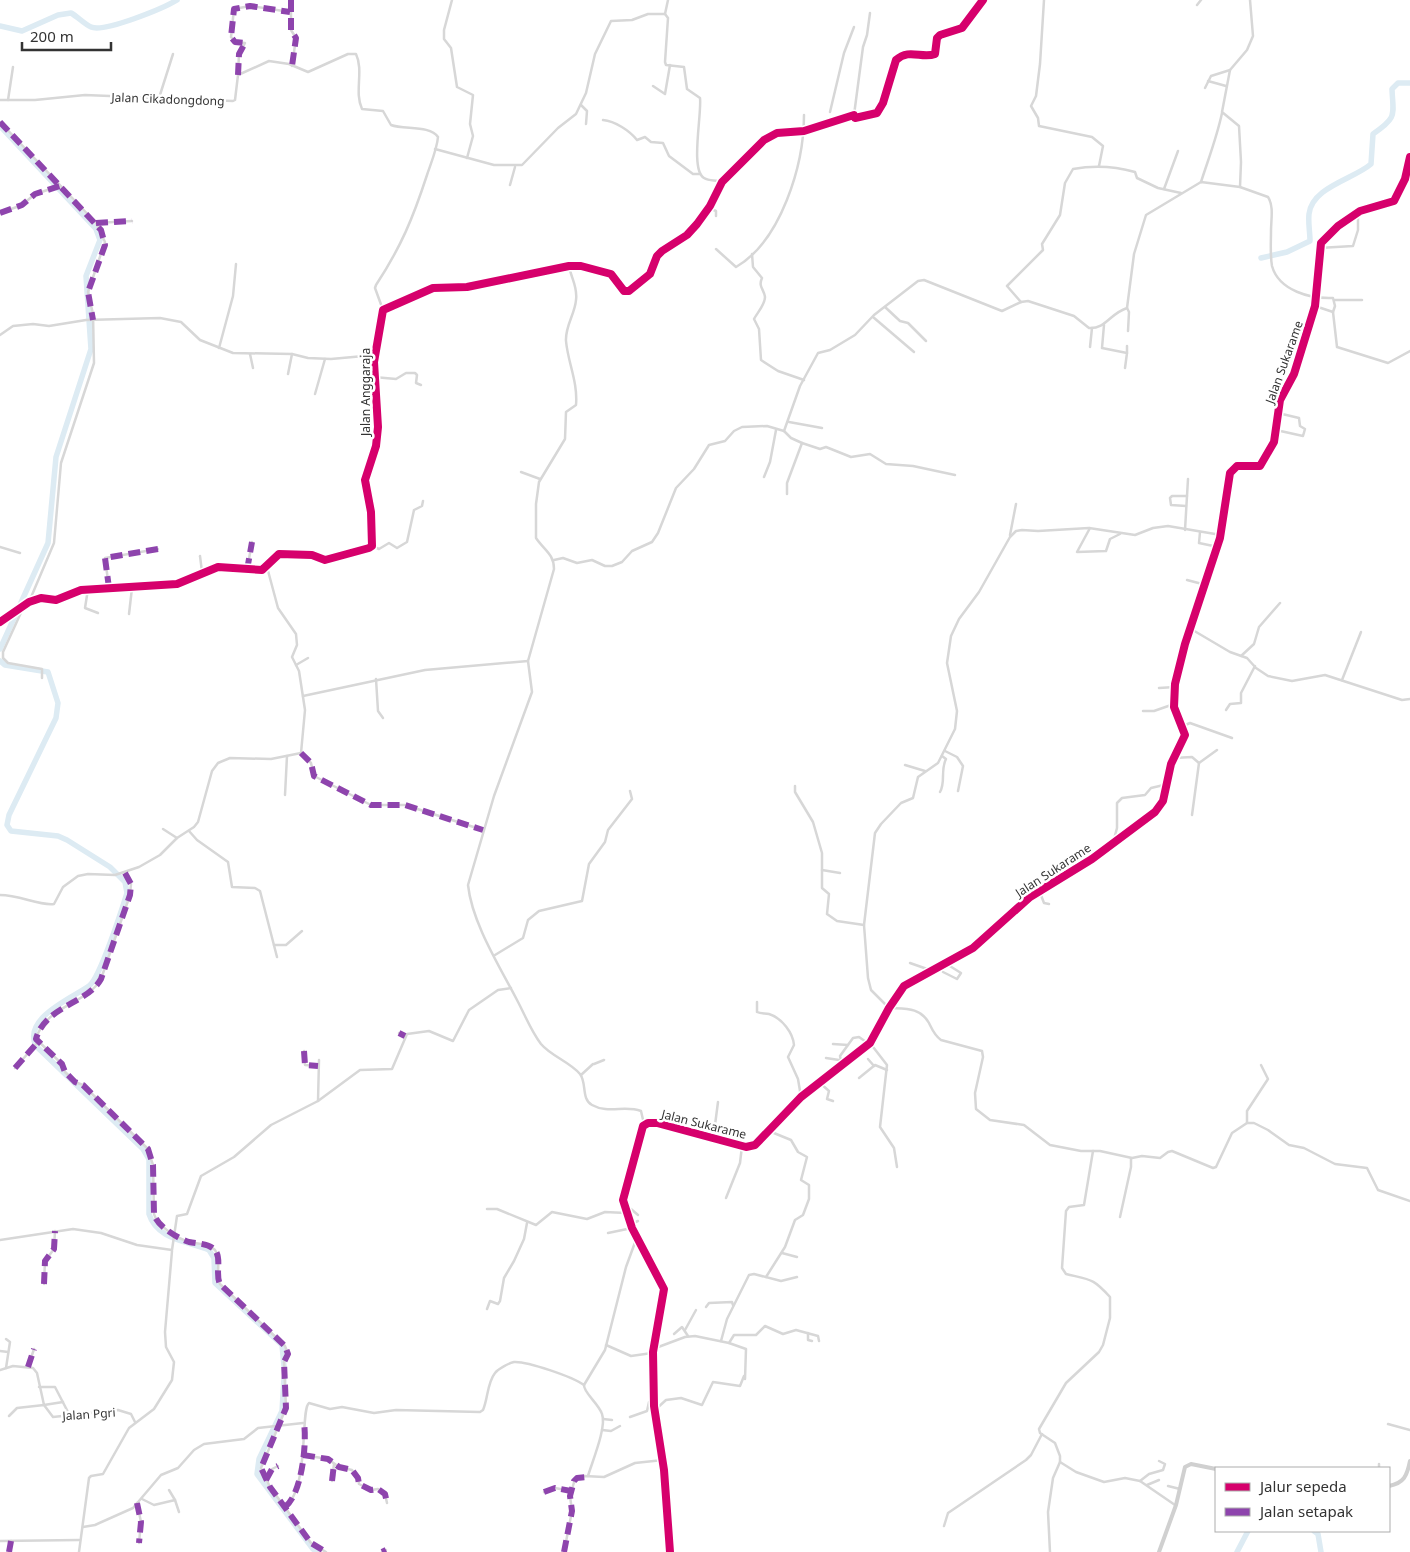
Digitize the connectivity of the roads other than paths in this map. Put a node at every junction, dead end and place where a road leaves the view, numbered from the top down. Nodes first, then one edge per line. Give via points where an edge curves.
1 (290, 0) edge
2 (452, 0) edge
3 (668, 0) edge
4 (983, 0) edge
5 (1044, 0) edge
6 (1201, 0) edge
7 (1250, 0) edge
8 (1197, 5) dead end
9 (290, 12) junction
10 (665, 14) junction
11 (870, 14) dead end
12 (854, 27) dead end
13 (173, 54) dead end
14 (670, 65) junction
15 (292, 66) junction
16 (13, 67) dead end
17 (1230, 70) junction
18 (238, 75) junction
19 (1208, 80) junction
20 (653, 86) dead end
21 (1226, 86) junction
22 (1205, 88) dead end
23 (159, 98) junction
24 (0, 100) edge
25 (8, 100) junction
26 (582, 105) junction
27 (830, 112) dead end
28 (1222, 112) junction
29 (854, 115) junction
30 (804, 116) dead end
31 (830, 118) dead end
32 (604, 120) dead end
33 (0, 122) edge
34 (830, 122) junction
35 (586, 124) dead end
36 (804, 131) junction
37 (435, 149) junction
38 (1178, 151) dead end
39 (1410, 157) edge
40 (468, 158) junction
41 (515, 166) junction
42 (1099, 166) junction
43 (700, 174) junction
44 (722, 182) junction
45 (1200, 182) junction
46 (510, 185) dead end
47 (57, 187) junction
48 (1240, 188) junction
49 (1164, 189) junction
50 (1182, 194) junction
51 (709, 208) junction
52 (1358, 212) junction
53 (0, 213) edge
54 (716, 216) dead end
55 (132, 221) dead end
56 (96, 223) junction
57 (1319, 248) junction
58 (716, 249) dead end
59 (752, 254) junction
60 (236, 264) dead end
61 (569, 266) junction
62 (1317, 296) junction
63 (1335, 300) junction
64 (1362, 300) dead end
65 (1021, 302) junction
66 (1315, 306) junction
67 (885, 307) junction
68 (383, 308) junction
69 (1127, 308) junction
70 (1333, 312) junction
71 (872, 316) junction
72 (93, 320) junction
73 (1104, 325) junction
74 (1092, 328) junction
75 (1128, 331) dead end
76 (0, 336) edge
77 (926, 340) dead end
78 (1128, 346) dead end
79 (1090, 347) dead end
80 (219, 348) junction
81 (1410, 351) edge
82 (914, 352) dead end
83 (1127, 353) junction
84 (250, 354) junction
85 (292, 354) junction
86 (375, 355) junction
87 (325, 359) junction
88 (253, 368) dead end
89 (1125, 368) dead end
90 (288, 374) dead end
91 (374, 377) junction
92 (804, 380) junction
93 (421, 385) dead end
94 (315, 394) dead end
95 (1278, 413) junction
96 (789, 422) junction
97 (822, 428) dead end
98 (776, 430) junction
99 (1276, 430) junction
100 (784, 431) junction
101 (802, 443) junction
102 (521, 472) dead end
103 (955, 475) dead end
104 (764, 477) dead end
105 (540, 479) junction
106 (1188, 479) dead end
107 (786, 494) dead end
108 (1187, 496) junction
109 (423, 503) dead end
110 (1016, 504) dead end
111 (1186, 506) junction
112 (1090, 528) junction
113 (1186, 530) junction
114 (1200, 532) junction
115 (1122, 533) junction
116 (1221, 535) junction
117 (1010, 537) junction
118 (252, 542) dead end
119 (0, 547) edge
120 (374, 547) junction
121 (1218, 548) junction
122 (158, 549) dead end
123 (20, 554) dead end
124 (200, 556) dead end
125 (554, 560) junction
126 (268, 568) junction
127 (247, 570) junction
128 (202, 572) junction
129 (1187, 580) dead end
130 (1206, 585) junction
131 (110, 588) junction
132 (132, 588) junction
133 (88, 589) junction
134 (29, 602) junction
135 (1280, 603) dead end
136 (24, 604) junction
137 (98, 613) dead end
138 (129, 614) dead end
139 (0, 622) edge
140 (1191, 629) junction
141 (1361, 632) dead end
142 (1241, 656) junction
143 (308, 658) dead end
144 (528, 661) junction
145 (296, 664) junction
146 (1254, 666) junction
147 (42, 678) dead end
148 (376, 679) junction
149 (1342, 680) junction
150 (1175, 687) junction
151 (1159, 688) dead end
152 (303, 696) junction
153 (1410, 699) edge
154 (1174, 704) junction
155 (1226, 710) dead end
156 (1143, 711) dead end
157 (384, 718) dead end
158 (1183, 726) junction
159 (1232, 738) dead end
160 (1217, 750) dead end
161 (945, 751) junction
162 (301, 753) junction
163 (287, 756) junction
164 (942, 756) junction
165 (1174, 758) junction
166 (1199, 763) junction
167 (905, 765) dead end
168 (926, 771) junction
169 (1168, 784) junction
170 (794, 786) dead end
171 (630, 791) dead end
172 (958, 791) dead end
173 (940, 792) dead end
174 (285, 795) dead end
175 (1192, 815) dead end
176 (163, 829) dead end
177 (484, 830) junction
178 (189, 831) junction
179 (177, 838) junction
180 (1110, 846) junction
181 (824, 870) junction
182 (124, 873) junction
183 (840, 873) dead end
184 (1039, 890) junction
185 (0, 896) edge
186 (1049, 904) dead end
187 (864, 925) junction
188 (302, 931) dead end
189 (274, 945) junction
190 (495, 955) junction
191 (276, 956) dead end
192 (910, 963) dead end
193 (945, 963) junction
194 (930, 970) junction
195 (943, 972) dead end
196 (511, 988) junction
197 (757, 1002) dead end
198 (888, 1008) junction
199 (399, 1033) dead end
200 (406, 1036) junction
201 (870, 1043) junction
202 (36, 1044) junction
203 (834, 1044) dead end
204 (848, 1046) junction
205 (304, 1051) dead end
206 (826, 1058) dead end
207 (868, 1058) dead end
208 (319, 1060) dead end
209 (604, 1060) dead end
210 (839, 1060) junction
211 (1261, 1065) dead end
212 (318, 1066) junction
213 (842, 1066) junction
214 (874, 1066) junction
215 (15, 1068) dead end
216 (888, 1070) junction
217 (580, 1075) junction
218 (859, 1078) dead end
219 (820, 1083) junction
220 (801, 1097) junction
221 (318, 1101) junction
222 (833, 1101) dead end
223 (718, 1102) dead end
224 (1247, 1123) junction
225 (644, 1124) junction
226 (768, 1130) junction
227 (708, 1138) junction
228 (742, 1146) junction
229 (1093, 1151) junction
230 (1132, 1158) junction
231 (897, 1167) dead end
232 (726, 1198) dead end
233 (1410, 1200) edge
234 (488, 1209) dead end
235 (626, 1212) junction
236 (638, 1215) dead end
237 (1120, 1217) dead end
238 (638, 1221) dead end
239 (527, 1223) junction
240 (631, 1226) junction
241 (55, 1231) junction
242 (608, 1233) dead end
243 (174, 1234) junction
244 (637, 1237) junction
245 (0, 1240) edge
246 (172, 1250) junction
247 (781, 1253) junction
248 (797, 1257) dead end
249 (766, 1277) junction
250 (797, 1277) dead end
251 (44, 1284) dead end
252 (734, 1305) junction
253 (706, 1307) dead end
254 (487, 1309) dead end
255 (696, 1310) dead end
256 (685, 1330) junction
257 (808, 1333) junction
258 (674, 1334) dead end
259 (688, 1336) junction
260 (6, 1339) dead end
261 (721, 1341) junction
262 (812, 1341) dead end
263 (819, 1341) dead end
264 (729, 1343) junction
265 (606, 1346) junction
266 (34, 1349) dead end
267 (0, 1351) edge
268 (653, 1351) junction
269 (8, 1352) junction
270 (28, 1367) junction
271 (6, 1368) junction
272 (0, 1370) edge
273 (584, 1385) junction
274 (39, 1387) junction
275 (64, 1402) junction
276 (654, 1402) junction
277 (44, 1405) junction
278 (655, 1410) junction
279 (70, 1414) junction
280 (9, 1416) dead end
281 (630, 1417) dead end
282 (604, 1419) junction
283 (612, 1420) dead end
284 (135, 1422) junction
285 (304, 1423) junction
286 (1388, 1424) dead end
287 (279, 1425) junction
288 (620, 1426) dead end
289 (602, 1430) junction
290 (1410, 1430) edge
291 (1040, 1433) junction
292 (303, 1455) junction
293 (663, 1460) junction
294 (1160, 1461) dead end
295 (1060, 1462) junction
296 (1410, 1462) edge
297 (334, 1464) junction
298 (278, 1466) dead end
299 (1215, 1469) edge
300 (1408, 1476) edge
301 (588, 1477) junction
302 (266, 1480) junction
303 (1159, 1480) dead end
304 (332, 1481) dead end
305 (1140, 1481) junction
306 (1147, 1485) junction
307 (1168, 1486) dead end
308 (1390, 1486) edge
309 (1180, 1489) junction
310 (169, 1490) dead end
311 (571, 1491) junction
312 (544, 1492) dead end
313 (142, 1499) junction
314 (175, 1500) junction
315 (137, 1503) junction
316 (387, 1503) dead end
317 (1176, 1506) junction
318 (285, 1507) junction
319 (179, 1512) dead end
320 (944, 1526) dead end
321 (83, 1527) junction
322 (80, 1540) junction
323 (0, 1541) edge
324 (11, 1541) junction
325 (139, 1543) dead end
326 (316, 1550) edge
327 (386, 1550) dead end
328 (10, 1552) edge
329 (79, 1552) edge
330 (326, 1552) edge
331 (382, 1552) edge
332 (564, 1552) edge
333 (670, 1552) edge
334 (1050, 1552) edge
335 (1159, 1552) edge

1 - 9 street
2 - 40 street via 444,30 445,41 451,48 457,87 473,95 470,124 473,136
3 - 10 street
4 - 29 street via 962,28 937,38 935,54 912,53 896,60 879,111 855,118
5 - 42 street via 1039,72 1036,96 1031,106 1040,126 1098,140 1103,146
6 - 8 street
7 - 17 street via 1253,36 1247,50
9 - 15 street via 291,30 296,38
9 - 18 street via 250,6 234,9 231,37 236,42 245,43 239,54
10 - 14 street via 668,18 664,61
10 - 26 street via 611,21 595,54
11 - 29 street
12 - 27 street via 844,53
13 - 23 street
14 - 20 street via 665,94
14 - 43 street via 684,67 686,90 700,98
15 - 18 street via 269,61
15 - 37 street via 308,72 348,54 356,54 362,109 384,111 391,126 423,129 436,134
16 - 25 street
17 - 19 street via 1214,74
17 - 21 street
18 - 23 street, Jalan Cikadongdong via 234,101
19 - 21 street
19 - 22 street
21 - 28 street
23 - 25 street, Jalan Cikadongdong via 85,96
24 - 25 street, Jalan Cikadongdong
26 - 35 street via 587,111
26 - 41 street via 571,120 558,128 522,165
28 - 45 street
28 - 48 street via 1239,126
29 - 34 street
30 - 36 street
31 - 34 street
32 - 43 street via 614,122 637,140 645,137 651,142 663,143 668,156 693,174
33 - 47 street
34 - 36 street
36 - 44 street via 777,133 768,138
36 - 59 street via 800,166 790,194 774,226
37 - 40 street
37 - 68 street via 407,232 398,252 376,284 376,293
38 - 49 street
39 - 52 street via 1405,180 1394,201
40 - 41 street via 494,165
41 - 46 street
42 - 49 street via 1135,172 1138,178
42 - 65 street via 1070,171 1060,214 1042,244 1044,250 1007,287
43 - 44 street
44 - 51 street
45 - 48 street
45 - 50 street
47 - 53 street via 35,194 22,205
47 - 56 street
48 - 62 street via 1265,195 1270,200 1274,271 1282,282 1302,294
49 - 50 street
50 - 69 street via 1144,218 1134,254
51 - 54 street via 716,211
51 - 61 street via 687,235 657,256 650,274 629,291 624,291 611,274
52 - 57 street via 1323,239
52 - 57 street via 1358,230 1353,246
55 - 56 street
56 - 72 street via 105,245 88,294
57 - 62 street, Jalan Sukarame
58 - 59 street via 733,267
59 - 92 street via 753,267 762,278 760,285 764,296 764,303 754,319 759,328 760,360 778,371
60 - 80 street via 233,296
61 - 68 street via 467,287 433,288
61 - 105 street via 577,298 566,338 576,381 576,405 566,412 565,439
62 - 63 street
62 - 66 street, Jalan Sukarame
63 - 64 street
63 - 70 street
65 - 67 street via 1000,310 924,280 914,282
65 - 74 street via 1065,312
66 - 70 street
66 - 95 street, Jalan Sukarame
67 - 71 street
67 - 77 street
68 - 86 street, Jalan Anggaraja
69 - 73 street via 1114,313
69 - 75 street
70 - 81 street via 1337,348 1388,363
71 - 82 street
71 - 92 street via 855,335 818,353
72 - 76 street via 49,326 13,326
72 - 80 street via 171,319 181,322 200,340
72 - 134 street via 94,363 61,463 54,543
73 - 74 street
73 - 83 street via 1103,349
74 - 79 street
78 - 83 street
80 - 84 street
83 - 89 street
84 - 85 street
84 - 88 street
85 - 87 street
85 - 90 street
86 - 87 street
86 - 91 street, Jalan Anggaraja
87 - 94 street
91 - 93 street via 396,379 406,373 415,373 416,383
91 - 120 street, Jalan Anggaraja via 378,427 376,446 365,480
92 - 96 street
95 - 99 street, Jalan Sukarame
95 - 99 street via 1298,418 1300,426 1305,429 1303,436
96 - 97 street
96 - 100 street
98 - 100 street
98 - 104 street
98 - 125 street via 767,426 742,427 725,441 709,445 694,469 676,488 654,540 631,552 618,565 605,566 590,560 573,563 563,558
99 - 116 street, Jalan Sukarame via 1263,464 1237,466 1230,473
100 - 101 street
101 - 103 street via 851,457 870,454 886,464
101 - 107 street
102 - 105 street
105 - 125 street via 536,536
106 - 108 street
108 - 111 street
108 - 111 street via 1170,498 1171,505
109 - 120 street via 414,510 407,542 398,548 388,543
110 - 117 street
111 - 113 street
112 - 115 street
112 - 115 street via 1076,552 1106,551 1110,539
112 - 117 street via 1018,530
113 - 114 street
113 - 115 street via 1160,526 1140,534
114 - 116 street
114 - 121 street via 1199,544
116 - 121 street, Jalan Sukarame
117 - 161 street via 951,636 947,663 956,703 956,720
118 - 127 street
119 - 123 street
120 - 126 street via 325,560 312,555 279,554
121 - 130 street, Jalan Sukarame
122 - 131 street via 105,558
124 - 128 street
125 - 144 street via 551,584
126 - 127 street
126 - 145 street via 275,600 296,634 297,645 292,657
127 - 128 street via 218,567
128 - 132 street via 177,584
129 - 130 street
130 - 140 street, Jalan Sukarame
131 - 132 street
131 - 133 street
132 - 138 street
133 - 134 street via 56,600 41,598
133 - 137 street via 85,608
134 - 136 street
135 - 142 street via 1259,627 1256,642
136 - 139 street
136 - 147 street via 3,658 8,663 42,672
140 - 142 street
140 - 150 street, Jalan Sukarame
141 - 149 street
142 - 146 street
143 - 145 street
144 - 148 street via 424,670
144 - 177 street via 532,692
145 - 152 street
146 - 149 street via 1268,676 1292,681 1325,674
146 - 155 street via 1241,693 1241,704 1230,704
148 - 152 street
148 - 157 street via 378,711
149 - 153 street via 1402,700
150 - 151 street
150 - 154 street, Jalan Sukarame
152 - 162 street
154 - 156 street
154 - 158 street, Jalan Sukarame
158 - 159 street via 1190,723
158 - 165 street, Jalan Sukarame via 1185,739
160 - 166 street
161 - 164 street
161 - 172 street via 957,757 963,766
162 - 163 street
162 - 177 street via 311,763 314,776 370,804 405,805
163 - 174 street
163 - 178 street via 230,758 218,762 212,771 198,822
164 - 168 street
164 - 173 street via 946,759 942,768 944,785
165 - 166 street via 1192,757
165 - 169 street, Jalan Sukarame
166 - 175 street
167 - 168 street
168 - 187 street via 918,777 913,798 901,803 875,834
169 - 180 street, Jalan Sukarame via 1163,801 1155,812
169 - 180 street via 1151,788 1145,795 1122,798 1117,803 1117,828
170 - 181 street via 813,822
171 - 190 street via 631,800 608,830 605,842 589,864 582,901 539,911 528,920 523,938
176 - 179 street
177 - 190 street via 468,885 475,913
178 - 179 street
178 - 189 street via 228,862 233,888 260,891
179 - 182 street via 156,858
180 - 184 street, Jalan Sukarame
181 - 183 street
181 - 187 street via 822,888 829,897 827,914 837,921
182 - 185 street via 78,876 63,887 54,904 19,896
182 - 202 street via 131,884 130,894 100,979 95,987 53,1014 37,1035
184 - 186 street via 1044,903
184 - 193 street, Jalan Sukarame via 973,948
187 - 198 street via 870,987
188 - 189 street via 286,945
189 - 191 street
190 - 196 street
192 - 194 street
193 - 194 street, Jalan Sukarame
193 - 195 street via 961,973 957,978
194 - 198 street, Jalan Sukarame via 904,986
196 - 200 street via 498,990 469,1010 453,1042 429,1031
196 - 217 street via 542,1045
197 - 220 street via 757,1012 769,1014 792,1034 794,1045 788,1057 798,1079
198 - 201 street, Jalan Sukarame
198 - 229 street via 919,1011 941,1040 982,1051 974,1106 981,1115 990,1120 1024,1125 1050,1145
199 - 200 street
200 - 221 street via 392,1069 362,1069
201 - 204 street via 856,1036
201 - 213 street, Jalan Sukarame
201 - 216 street
202 - 215 street
202 - 243 street via 62,1064 64,1072 84,1085 148,1149 153,1165 155,1218
203 - 204 street
204 - 210 street
205 - 212 street via 305,1065
206 - 210 street
207 - 214 street
208 - 212 street
209 - 217 street
210 - 213 street
211 - 224 street via 1268,1079 1247,1112
212 - 221 street
213 - 219 street, Jalan Sukarame
214 - 216 street
214 - 218 street
216 - 231 street via 880,1126 894,1148
217 - 225 street via 587,1100 592,1105 637,1110 642,1113
219 - 220 street, Jalan Sukarame
219 - 222 street via 829,1091 827,1100
220 - 226 street, Jalan Sukarame
221 - 243 street via 272,1125 234,1157 203,1174 187,1214 177,1216
223 - 227 street via 715,1127
224 - 230 street via 1230,1137 1212,1168 1172,1151 1160,1158
224 - 233 street via 1258,1123 1289,1145 1304,1148 1335,1164 1367,1168 1378,1190
225 - 227 street, Jalan Sukarame via 657,1123
225 - 235 street, Jalan Sukarame via 624,1191
226 - 228 street, Jalan Sukarame via 754,1145
226 - 247 street via 791,1140 798,1152 808,1159 801,1180 809,1185 809,1199 803,1215 795,1220
227 - 228 street, Jalan Sukarame
228 - 232 street via 740,1163
229 - 230 street
229 - 291 street via 1084,1205 1069,1207 1066,1211 1062,1268 1066,1274 1093,1280 1103,1289 1110,1297 1110,1318 1099,1352 1066,1383 1042,1420
230 - 237 street
234 - 239 street via 497,1209
235 - 236 street via 631,1209
235 - 239 street via 605,1212 587,1219 554,1211 545,1215 537,1225
235 - 240 street, Jalan Sukarame
238 - 240 street
239 - 254 street via 524,1239 504,1278 500,1301 498,1304 490,1301
240 - 242 street
240 - 244 street, Jalan Sukarame
241 - 245 street
241 - 246 street via 87,1230 137,1245
241 - 251 street via 54,1249 45,1261
243 - 246 street
243 - 287 street via 214,1250 220,1284 285,1346 288,1354 284,1362 286,1408
244 - 265 street
244 - 268 street, Jalan Sukarame via 664,1289
246 - 284 street via 165,1337 174,1371 154,1409
247 - 248 street
247 - 249 street
249 - 250 street via 781,1281
249 - 252 street via 750,1275
252 - 253 street via 718,1301
252 - 261 street
255 - 256 street
256 - 258 street via 681,1327
256 - 259 street
257 - 262 street via 808,1340
257 - 263 street via 818,1336
257 - 264 street via 796,1330 783,1334 766,1326 756,1335 734,1335
259 - 261 street
259 - 268 street
260 - 269 street via 10,1342
261 - 264 street
264 - 278 street via 746,1349 744,1377 740,1386 713,1382 702,1405 681,1398 666,1400
265 - 268 street via 631,1356
265 - 273 street
266 - 270 street
267 - 269 street
268 - 276 street, Jalan Sukarame
269 - 271 street
270 - 271 street
270 - 274 street via 37,1373
271 - 272 street
273 - 282 street via 585,1392 596,1401
273 - 285 street via 552,1371 513,1362 497,1370 493,1376 484,1410 480,1412 396,1410 374,1413 342,1407 330,1409 309,1403 305,1406
274 - 275 street via 55,1387
274 - 277 street
275 - 277 street
275 - 279 street
276 - 278 street, Jalan Sukarame
276 - 281 street via 649,1402 647,1411
277 - 279 street, Jalan Pgri via 53,1417
277 - 280 street via 17,1408
278 - 293 street, Jalan Sukarame
279 - 284 street, Jalan Pgri via 118,1410 131,1414
282 - 283 street
282 - 289 street
284 - 321 street via 103,1474 89,1478
285 - 287 street
285 - 292 street
286 - 290 street
287 - 302 street via 261,1465
287 - 313 street via 254,1430 244,1439 201,1445 178,1468 158,1477
288 - 289 street via 611,1431
289 - 301 street
291 - 295 street via 1056,1443
291 - 320 street via 1026,1460 948,1513
292 - 297 street via 325,1458
292 - 318 street via 297,1488
293 - 301 street via 635,1463 604,1477
293 - 333 street, Jalan Sukarame
294 - 305 street via 1166,1464 1163,1470
295 - 305 street via 1104,1482 1126,1478
295 - 334 street via 1053,1478 1048,1512
296 - 300 street
297 - 304 street
297 - 316 street via 352,1470 359,1484 385,1494
298 - 302 street via 272,1469
299 - 309 street via 1187,1465
300 - 308 street
301 - 311 street via 577,1478
302 - 318 street
303 - 306 street
305 - 306 street
306 - 317 street
307 - 309 street
309 - 317 street
310 - 314 street
311 - 312 street via 555,1488
311 - 332 street via 572,1511
313 - 314 street via 154,1504
313 - 315 street
314 - 319 street
315 - 321 street via 130,1510 95,1526
315 - 325 street via 141,1522
317 - 335 street
318 - 326 street
321 - 322 street
322 - 324 street
322 - 329 street
323 - 324 street
324 - 328 street
326 - 330 street
327 - 331 street

